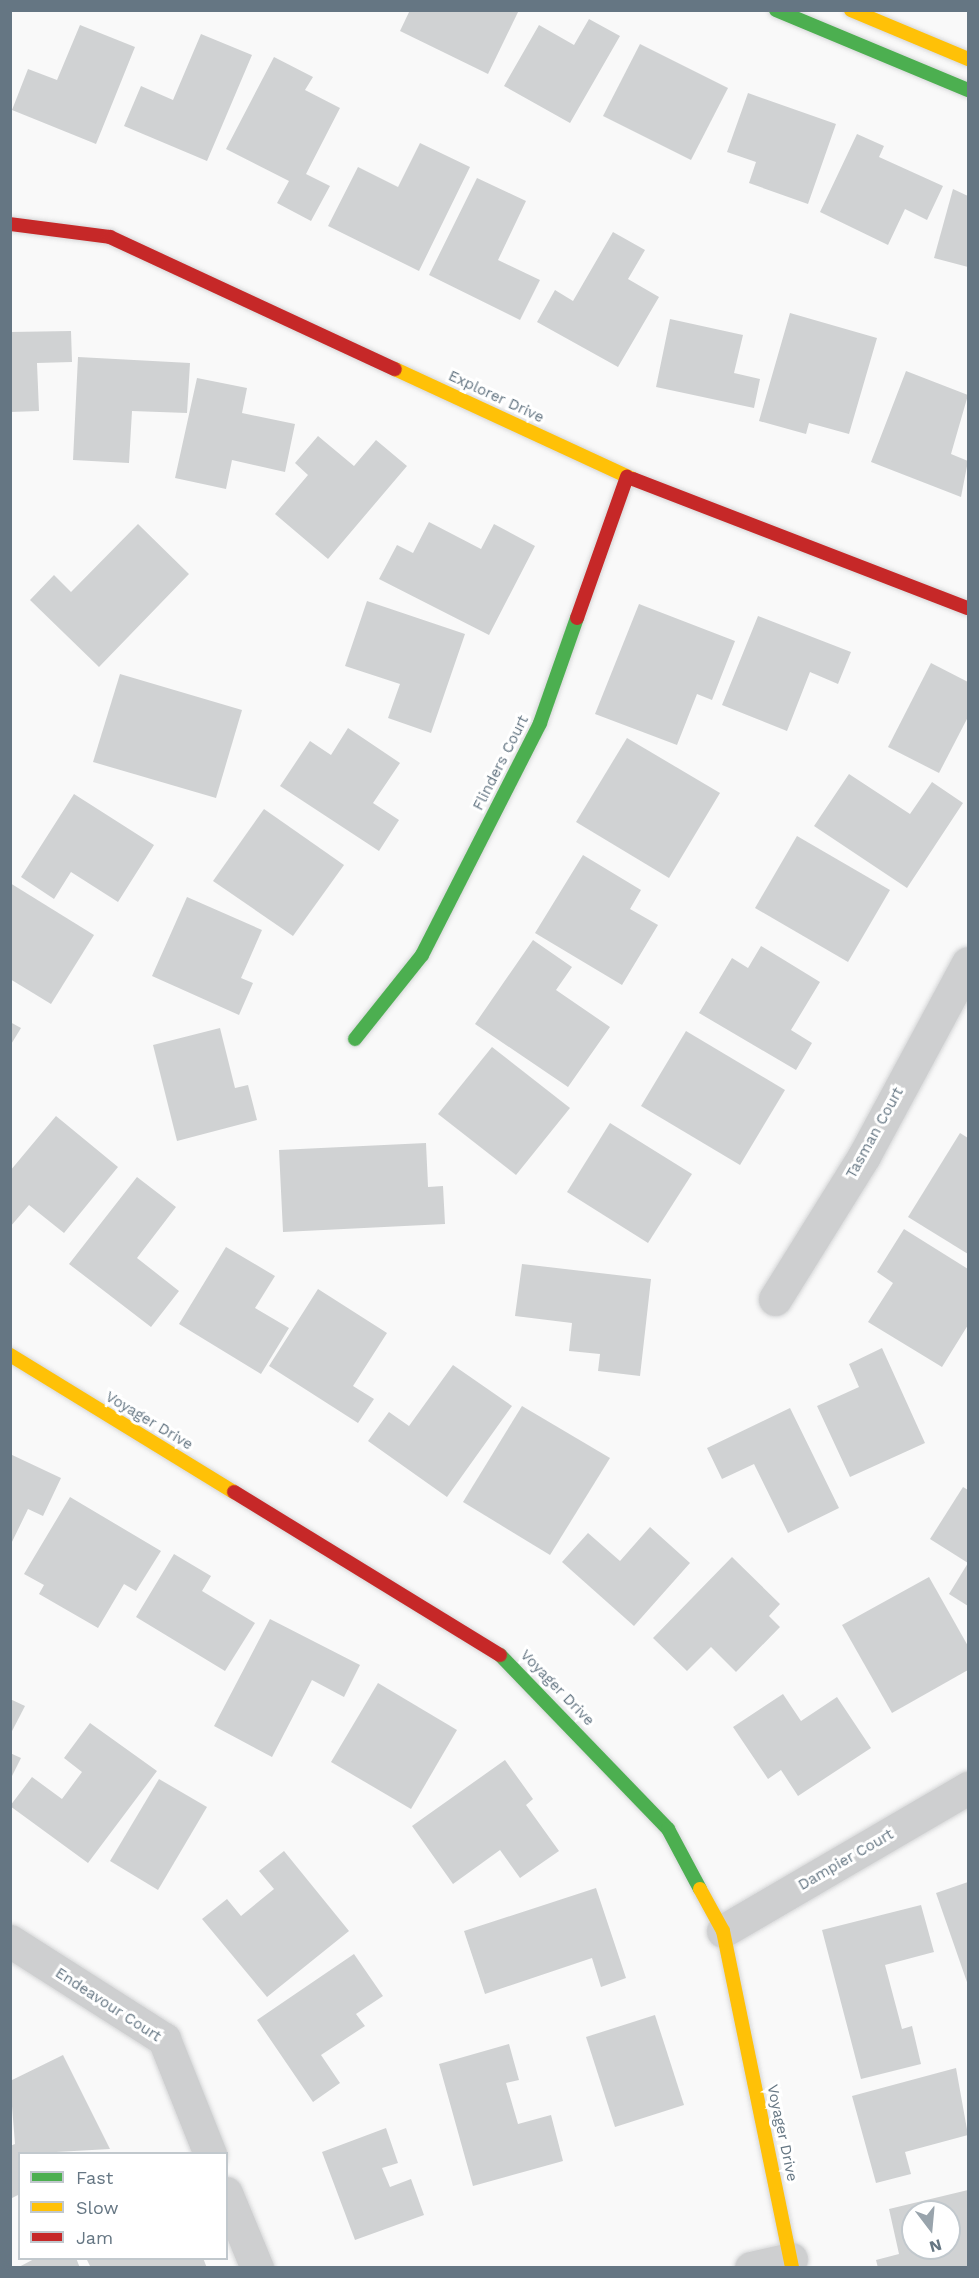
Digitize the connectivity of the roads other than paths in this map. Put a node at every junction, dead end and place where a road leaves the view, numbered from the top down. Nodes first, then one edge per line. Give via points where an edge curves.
1 (776, 10) edge
2 (851, 10) edge
3 (969, 59) edge
4 (969, 90) edge
5 (10, 224) edge
6 (627, 477) junction
7 (969, 608) edge
8 (969, 963) edge
9 (355, 1039) dead end
10 (775, 1299) dead end
11 (10, 1355) edge
12 (969, 1788) edge
13 (723, 1931) junction
14 (10, 1941) edge
15 (209, 2152) edge
16 (228, 2198) edge
17 (792, 2263) edge
18 (257, 2268) edge
19 (751, 2268) edge

1 - 4 street
2 - 3 street
5 - 6 street, Explorer Drive via 110,237
6 - 7 street, Explorer Drive
6 - 9 street, Flinders Court via 540,723 422,955
8 - 10 street, Tasman Court via 864,1156
11 - 13 street, Voyager Drive via 512,1662 668,1829
12 - 13 street, Dampier Court
13 - 17 street, Voyager Drive
14 - 15 street, Endeavour Court via 164,2039
16 - 18 street
17 - 19 street

